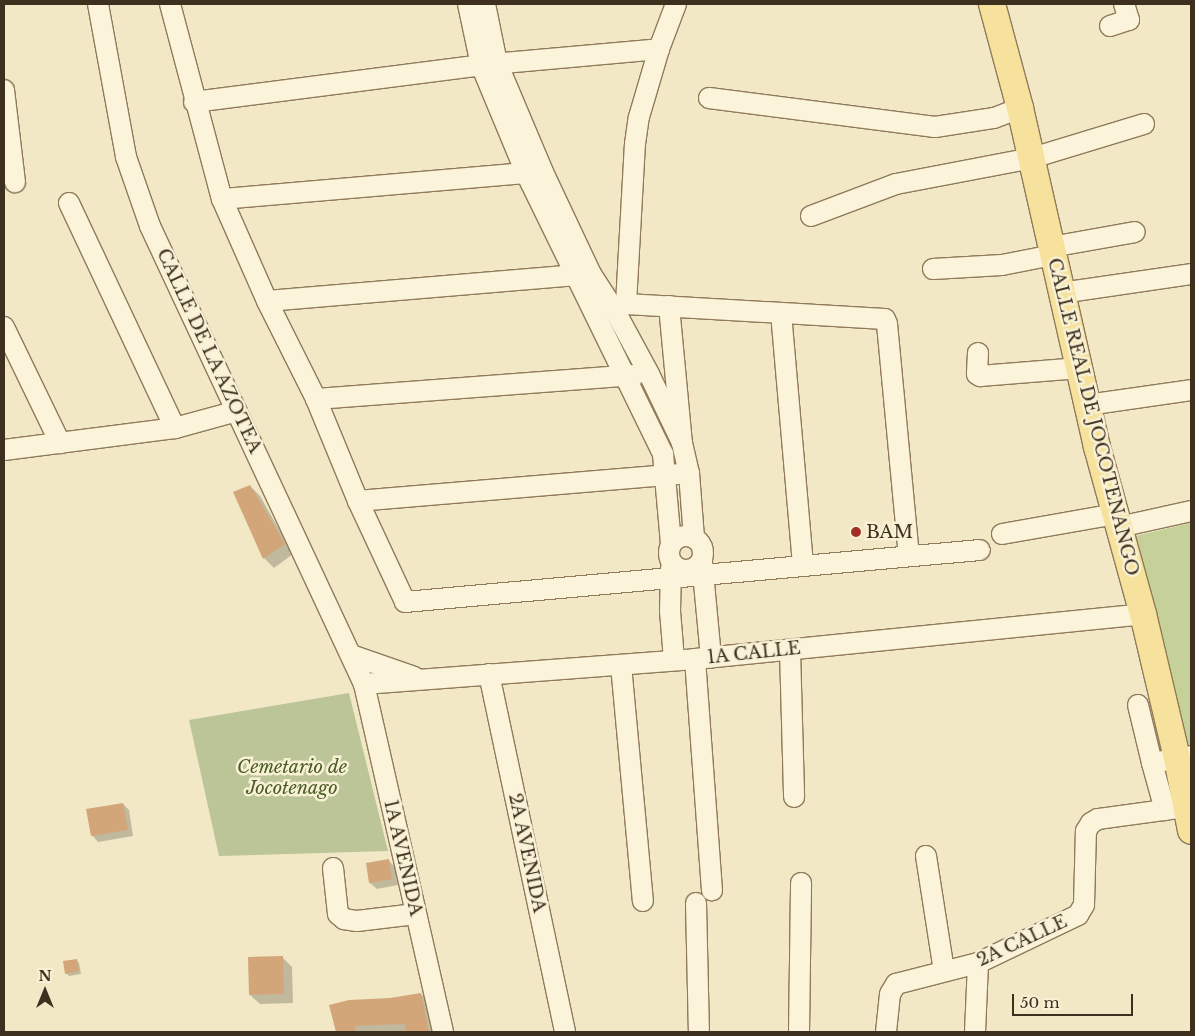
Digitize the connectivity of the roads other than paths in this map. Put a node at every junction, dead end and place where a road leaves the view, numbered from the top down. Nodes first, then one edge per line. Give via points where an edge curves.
1 (98, 4) edge
2 (170, 4) edge
3 (468, 4) edge
4 (485, 4) edge
5 (676, 4) edge
6 (992, 4) edge
7 (1124, 4) edge
8 (1110, 26) dead end
9 (659, 48) junction
10 (489, 64) junction
11 (4, 90) edge
12 (709, 98) dead end
13 (194, 102) junction
14 (1020, 108) junction
15 (1144, 124) dead end
16 (1032, 158) junction
17 (534, 173) junction
18 (15, 182) dead end
19 (222, 199) junction
20 (69, 203) dead end
21 (810, 216) dead end
22 (1135, 232) dead end
23 (1052, 251) junction
24 (933, 269) dead end
25 (1191, 274) edge
26 (583, 275) junction
27 (1061, 293) junction
28 (267, 301) junction
29 (669, 306) junction
30 (620, 307) junction
31 (781, 313) junction
32 (4, 327) edge
33 (978, 353) dead end
34 (1080, 368) junction
35 (649, 374) junction
36 (624, 376) junction
37 (1191, 390) edge
38 (316, 399) junction
39 (1087, 405) junction
40 (237, 411) junction
41 (175, 428) junction
42 (60, 443) junction
43 (682, 443) junction
44 (4, 450) edge
45 (689, 472) junction
46 (666, 474) junction
47 (358, 501) junction
48 (1191, 511) edge
49 (1117, 520) junction
50 (1002, 534) dead end
51 (694, 538) junction
52 (980, 550) dead end
53 (909, 556) junction
54 (671, 562) junction
55 (804, 566) junction
56 (702, 568) junction
57 (1143, 614) junction
58 (790, 650) junction
59 (351, 655) junction
60 (703, 659) junction
61 (674, 660) junction
62 (621, 665) junction
63 (489, 674) junction
64 (420, 679) junction
65 (364, 684) junction
66 (1138, 705) dead end
67 (1184, 757) edge
68 (1152, 763) junction
69 (794, 797) dead end
70 (1181, 816) edge
71 (926, 856) dead end
72 (333, 868) dead end
73 (801, 884) dead end
74 (712, 890) dead end
75 (643, 901) dead end
76 (696, 903) dead end
77 (416, 914) junction
78 (978, 963) junction
79 (944, 971) junction
80 (443, 1032) edge
81 (565, 1032) edge
82 (699, 1032) edge
83 (799, 1032) edge
84 (886, 1032) edge
85 (974, 1032) edge

1 - 40 street, CALLE DE LA AZOTEA via 126,157 150,226
2 - 13 street
3 - 10 street
4 - 10 street
5 - 9 street
6 - 14 main road, CALLE REAL DE JOCOTENANGO
7 - 8 street via 1129,20
9 - 10 street
9 - 30 street via 639,117
10 - 13 street
10 - 17 street
11 - 18 street
12 - 14 street via 935,127 994,118
13 - 19 street
14 - 16 main road, CALLE REAL DE JOCOTENANGO
15 - 16 street
16 - 21 street via 896,184
16 - 23 main road, CALLE REAL DE JOCOTENANGO
17 - 19 street
17 - 26 street
19 - 28 street
20 - 41 street
22 - 23 street
23 - 24 street via 1002,265
23 - 27 main road, CALLE REAL DE JOCOTENANGO
25 - 27 street
26 - 28 street
26 - 30 street
26 - 36 street
27 - 34 main road, CALLE REAL DE JOCOTENANGO
28 - 38 street
29 - 30 street
29 - 31 street
29 - 43 street
30 - 35 street
31 - 53 street via 885,319
31 - 55 street
32 - 42 street
33 - 34 street via 977,374 980,376
34 - 39 main road, CALLE REAL DE JOCOTENANGO
35 - 36 street
35 - 43 street
36 - 38 street
36 - 46 street via 663,454
37 - 39 street
38 - 47 street
39 - 49 main road, CALLE REAL DE JOCOTENANGO
40 - 41 street
40 - 59 street, CALLE DE LA AZOTEA
41 - 42 street
42 - 44 street
43 - 45 street
45 - 46 street
45 - 51 street
46 - 47 street
46 - 54 street
47 - 54 street via 402,600 408,603
48 - 49 street
49 - 50 street
49 - 57 main road, CALLE REAL DE JOCOTENANGO
51 - 54 street via 684,536
51 - 56 street via 703,550
52 - 53 street
53 - 55 street
54 - 56 street
54 - 61 street
55 - 56 street
56 - 60 street
57 - 58 street, 1A CALLE
57 - 67 main road, CALLE REAL DE JOCOTENANGO
58 - 60 street, 1A CALLE
58 - 69 street
59 - 64 street
59 - 65 street, CALLE DE LA AZOTEA
60 - 61 street, 1A CALLE
60 - 74 street
61 - 62 street, 1A CALLE
62 - 63 street, 1A CALLE
62 - 75 street
63 - 64 street, 1A CALLE
63 - 81 street, 2A AVENIDA
64 - 65 street, 1A CALLE
65 - 77 street, 1A AVENIDA
66 - 68 street
67 - 68 street
67 - 70 main road, CALLE REAL DE JOCOTENANGO
68 - 70 street
70 - 78 street, 2A CALLE via 1098,819 1091,823 1086,831 1084,905 1078,915
71 - 79 street
72 - 77 street via 338,914 344,919 357,921
73 - 83 street
76 - 82 street
77 - 80 street, 1A AVENIDA
78 - 79 street, 2A CALLE
78 - 85 street
79 - 84 street, 2A CALLE via 896,984 890,994

